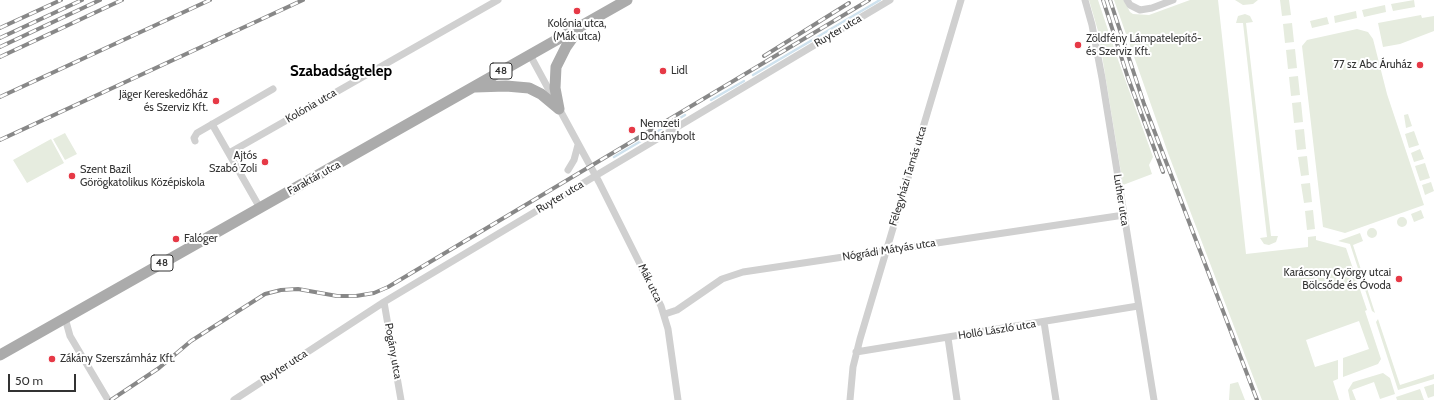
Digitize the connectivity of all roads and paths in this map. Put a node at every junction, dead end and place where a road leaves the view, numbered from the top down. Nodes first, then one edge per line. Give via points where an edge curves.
1 (498, 0) edge
2 (627, 0) edge
3 (890, 0) edge
4 (961, 0) edge
5 (1085, 0) edge
6 (1173, 0) edge
7 (1128, 1) edge
8 (581, 26) junction
9 (530, 55) junction
10 (473, 87) junction
11 (273, 89) dead end
12 (559, 109) junction
13 (212, 124) junction
14 (195, 141) dead end
15 (578, 145) junction
16 (229, 153) junction
17 (568, 170) dead end
18 (596, 175) junction
19 (260, 208) junction
20 (1124, 215) junction
21 (886, 250) junction
22 (384, 302) junction
23 (1138, 306) junction
24 (665, 314) junction
25 (64, 318) junction
26 (1044, 322) junction
27 (948, 338) junction
28 (856, 352) junction
29 (0, 355) edge
30 (108, 400) edge
31 (234, 400) edge
32 (401, 400) edge
33 (678, 400) edge
34 (850, 400) edge
35 (958, 400) edge
36 (1056, 400) edge
37 (1154, 400) edge

1 - 16 street, Kolónia utca
2 - 8 main road, Faraktár utca / 48
3 - 18 street, Ruyter utca
4 - 21 street, Félegyházi Tamás utca
5 - 20 street, Luther utca via 1094,31
6 - 7 street via 1144,10 1136,9
8 - 9 main road, Faraktár utca / 48
8 - 12 main road via 556,67 555,88
9 - 10 main road, Faraktár utca / 48
9 - 12 street, Mák utca
10 - 12 main road via 529,88
10 - 19 main road, Faraktár utca / 48
11 - 13 street
12 - 15 street, Mák utca
13 - 14 street via 197,133
13 - 16 street
15 - 17 street
15 - 18 street, Mák utca
16 - 19 street
18 - 22 street, Ruyter utca
18 - 24 street, Mák utca
19 - 25 main road, Faraktár utca / 48
20 - 21 street, Nógrádi Mátyás utca
20 - 23 street, Luther utca
21 - 24 street, Nógrádi Mátyás utca via 733,274 677,310
21 - 28 street, Félegyházi Tamás utca
22 - 31 street, Ruyter utca
22 - 32 street, Pogány utca
23 - 26 street, Holló László utca
23 - 37 street, Luther utca
24 - 33 street, Mák utca
25 - 29 main road, Faraktár utca / 48
25 - 30 street via 70,336
26 - 27 street, Holló László utca
26 - 36 street
27 - 28 street, Holló László utca
27 - 35 street
28 - 34 street, Félegyházi Tamás utca

